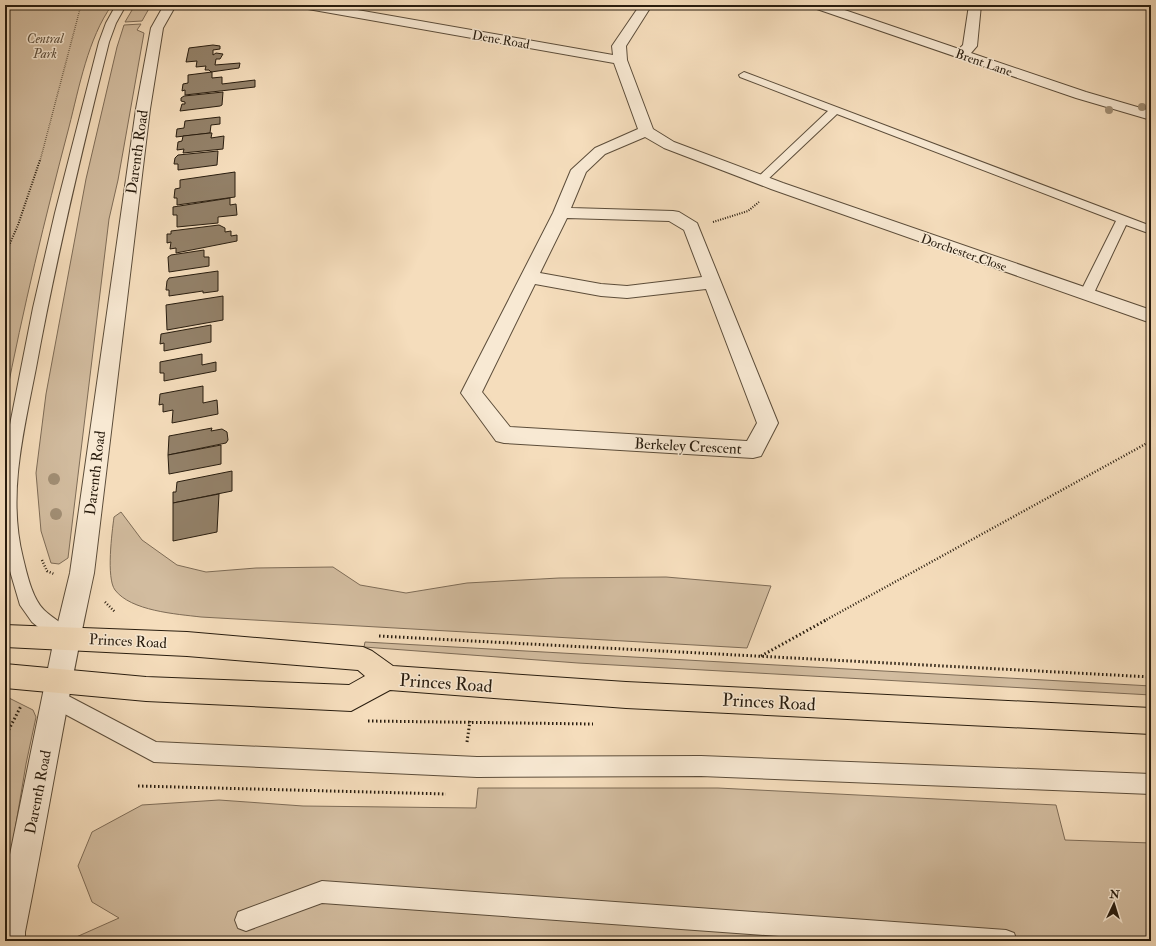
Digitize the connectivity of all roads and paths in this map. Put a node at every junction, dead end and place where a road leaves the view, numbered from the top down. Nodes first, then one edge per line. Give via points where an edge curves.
1 (81, 5) edge
2 (121, 5) edge
3 (170, 5) edge
4 (308, 5) edge
5 (646, 5) edge
6 (818, 5) edge
7 (975, 5) edge
8 (838, 8) edge
9 (962, 54) junction
10 (620, 60) junction
11 (744, 75) dead end
12 (835, 110) junction
13 (1151, 116) edge
14 (646, 131) junction
15 (761, 180) junction
16 (777, 186) junction
17 (561, 213) junction
18 (1123, 219) junction
19 (691, 227) junction
20 (1151, 230) edge
21 (5, 255) edge
22 (529, 277) junction
23 (712, 282) junction
24 (1086, 294) junction
25 (1151, 317) edge
26 (1151, 441) edge
27 (38, 554) dead end
28 (59, 576) dead end
29 (104, 598) dead end
30 (119, 614) dead end
31 (5, 636) edge
32 (377, 636) dead end
33 (76, 639) junction
34 (760, 656) junction
35 (5, 676) edge
36 (388, 678) junction
37 (1151, 678) edge
38 (57, 690) junction
39 (364, 721) dead end
40 (1151, 721) edge
41 (598, 724) dead end
42 (1151, 784) edge
43 (246, 920) dead end
44 (9, 941) edge
45 (1006, 941) edge

1 - 21 path via 44,149 15,234
2 - 33 lane via 104,42 61,213 23,391 11,460 7,507 14,557 29,605 38,616
3 - 33 street, Darenth Road via 157,28 143,109 82,573
4 - 10 street, Dene Road
5 - 10 street via 619,46
6 - 8 street, Brent Lane
7 - 9 street via 970,46
8 - 9 street, Brent Lane
9 - 13 street, Brent Lane
10 - 14 street
11 - 12 lane
12 - 15 lane
12 - 18 lane
14 - 15 street, Dorchester Close via 669,145
14 - 17 street, Berkeley Crescent via 600,151 579,170
15 - 16 street, Dorchester Close
16 - 19 path via 748,211 728,219
16 - 24 street, Dorchester Close
17 - 19 street via 673,216
17 - 22 street, Berkeley Crescent
18 - 20 lane
18 - 24 lane
19 - 23 street, Berkeley Crescent
22 - 23 street via 627,292
22 - 23 street, Berkeley Crescent via 472,393 504,435 753,450 768,423
24 - 25 street, Dorchester Close
26 - 34 path
27 - 28 path via 47,571
29 - 30 path via 105,604
31 - 33 main road, Princes Road
32 - 34 path
33 - 36 main road, Princes Road via 187,644 363,659
33 - 38 street, Darenth Road
34 - 37 path
35 - 38 main road, Princes Road
36 - 38 main road, Princes Road via 350,698 146,689
36 - 40 main road, Princes Road via 626,695
38 - 42 lane via 154,752 477,767 701,766
38 - 44 street, Darenth Road
39 - 41 path
43 - 45 lane via 322,892

